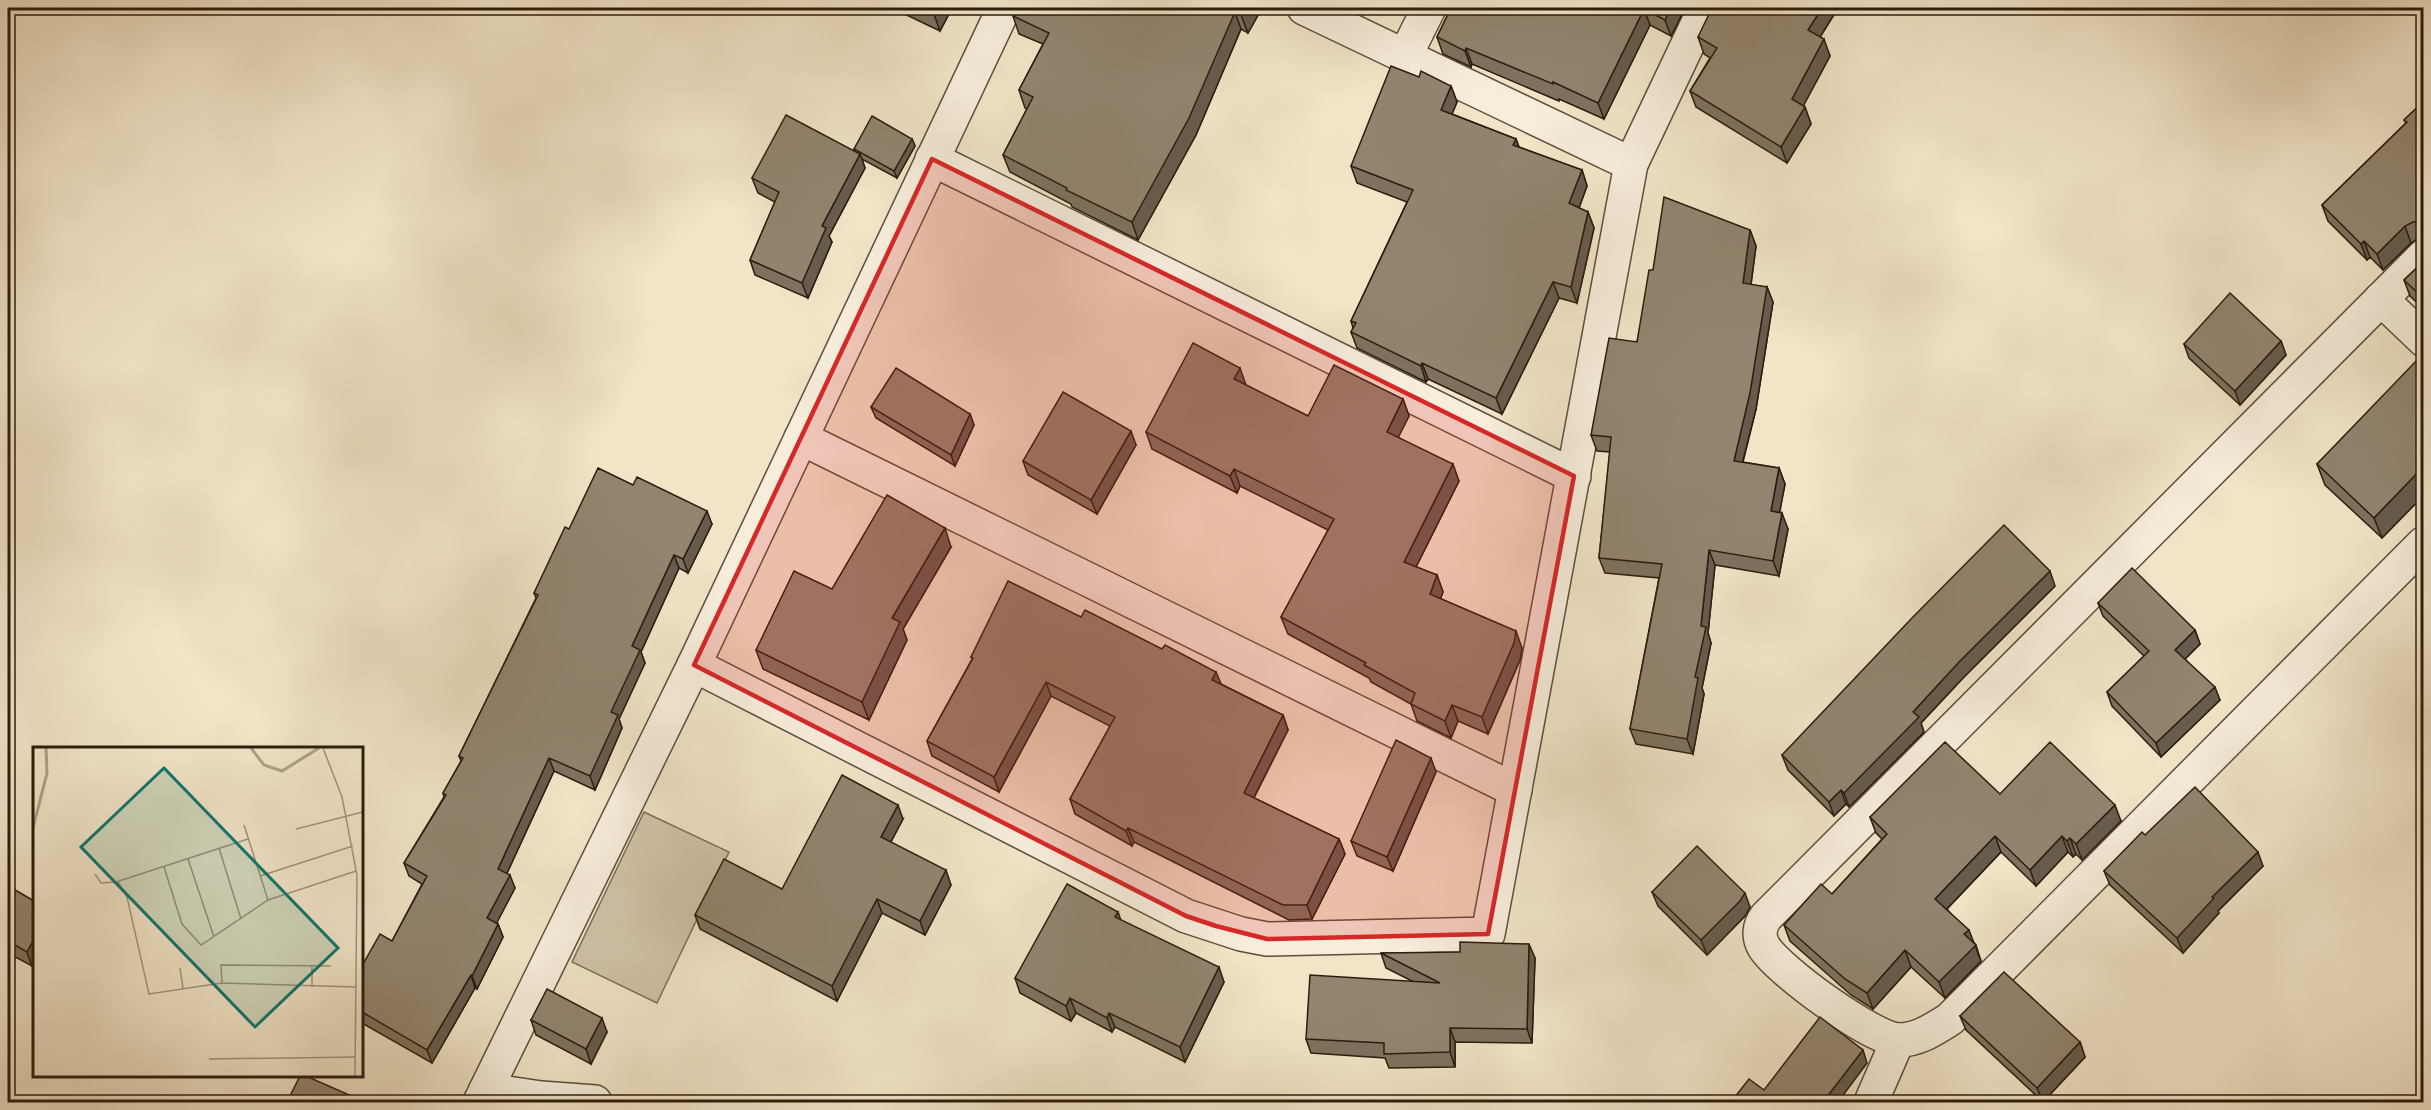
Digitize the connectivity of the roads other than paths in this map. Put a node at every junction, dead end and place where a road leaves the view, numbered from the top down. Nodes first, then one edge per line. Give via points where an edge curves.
1 (1004, 8) edge
2 (1304, 8) edge
3 (1429, 8) edge
4 (1705, 8) edge
5 (1405, 56) junction
6 (932, 159) junction
7 (1631, 164) junction
8 (2424, 256) edge
9 (2381, 299) junction
10 (2424, 340) edge
11 (801, 438) junction
12 (1574, 476) junction
13 (2424, 543) edge
14 (694, 664) junction
15 (1515, 790) junction
16 (1898, 1040) junction
17 (483, 1096) edge
18 (595, 1102) edge
19 (1871, 1102) edge

1 - 6 street
2 - 5 street
3 - 5 street
4 - 7 street
5 - 7 street
6 - 11 street
6 - 12 street
7 - 12 street
8 - 9 street
9 - 10 street
9 - 16 street via 1762,923 1760,938 1777,961 1863,1026
11 - 14 street
11 - 15 street
12 - 15 street
13 - 16 street via 1950,1019 1916,1038
14 - 15 street via 1186,916 1267,939 1488,934
14 - 17 street
16 - 19 street
17 - 18 street

